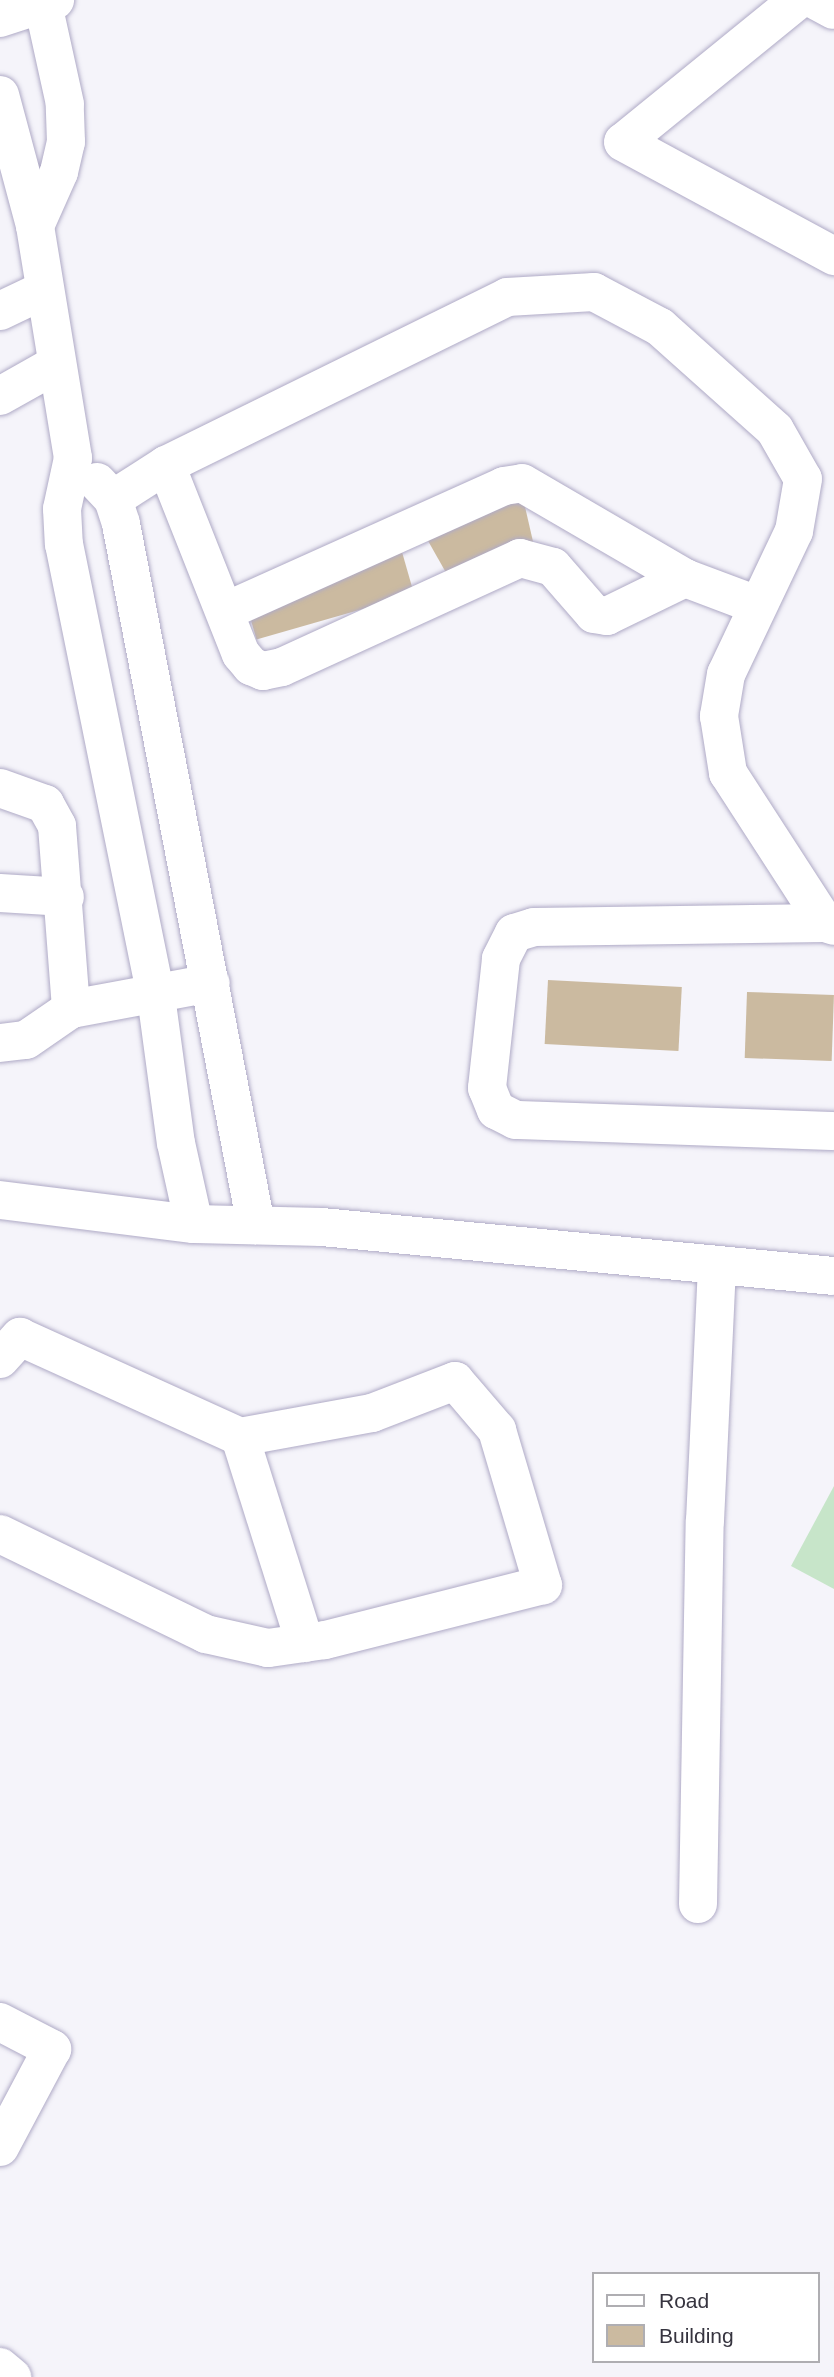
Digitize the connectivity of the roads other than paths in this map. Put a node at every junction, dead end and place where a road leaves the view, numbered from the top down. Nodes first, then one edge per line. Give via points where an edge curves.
1 (798, 0) edge
2 (815, 0) edge
3 (49, 2) edge
4 (834, 10) edge
5 (0, 18) edge
6 (0, 95) edge
7 (0, 202) edge
8 (35, 226) junction
9 (834, 256) edge
10 (44, 290) junction
11 (0, 311) edge
12 (55, 365) junction
13 (0, 396) edge
14 (73, 458) junction
15 (166, 465) junction
16 (113, 499) junction
17 (685, 578) junction
18 (757, 605) junction
19 (226, 611) junction
20 (0, 788) edge
21 (0, 892) edge
22 (65, 897) junction
23 (829, 924) edge
24 (211, 984) junction
25 (156, 996) junction
26 (71, 1009) junction
27 (0, 1043) edge
28 (834, 1131) edge
29 (0, 1200) edge
30 (194, 1224) junction
31 (256, 1225) junction
32 (717, 1267) junction
33 (834, 1276) edge
34 (0, 1359) edge
35 (240, 1437) junction
36 (0, 1534) edge
37 (305, 1643) junction
38 (698, 1904) dead end
39 (0, 2022) edge
40 (0, 2147) edge
41 (0, 2367) edge
42 (12, 2377) edge

1 - 9 street via 623,142
2 - 4 street
3 - 5 street
3 - 8 street via 65,103 66,142 59,172
6 - 8 street
7 - 8 street
8 - 10 street
10 - 11 street
10 - 12 street
12 - 13 street
12 - 14 street
14 - 16 street
14 - 25 street via 62,509 64,544
15 - 16 street
15 - 18 street via 507,297 594,292 660,327 775,429 803,479 794,531
15 - 19 street
16 - 24 street
17 - 18 street
17 - 19 street via 522,482 504,486
17 - 19 street via 607,616 588,609 553,567 520,558 282,667 263,671 241,654
18 - 23 street via 726,674 719,716 728,773
20 - 22 street via 45,804 57,826
21 - 22 street
22 - 26 street
23 - 28 street via 534,927 514,933 501,959 487,1088 496,1110 516,1120
24 - 25 street
24 - 31 street
25 - 26 street
25 - 30 street via 176,1143
26 - 27 street via 26,1040
29 - 30 street
30 - 31 street
31 - 32 street via 322,1227
32 - 33 street
32 - 38 street via 705,1521
34 - 35 street via 20,1337
35 - 37 street
35 - 37 street via 372,1413 455,1381 497,1430 543,1584
36 - 37 street via 206,1634 268,1648
39 - 40 street via 52,2049
41 - 42 street

